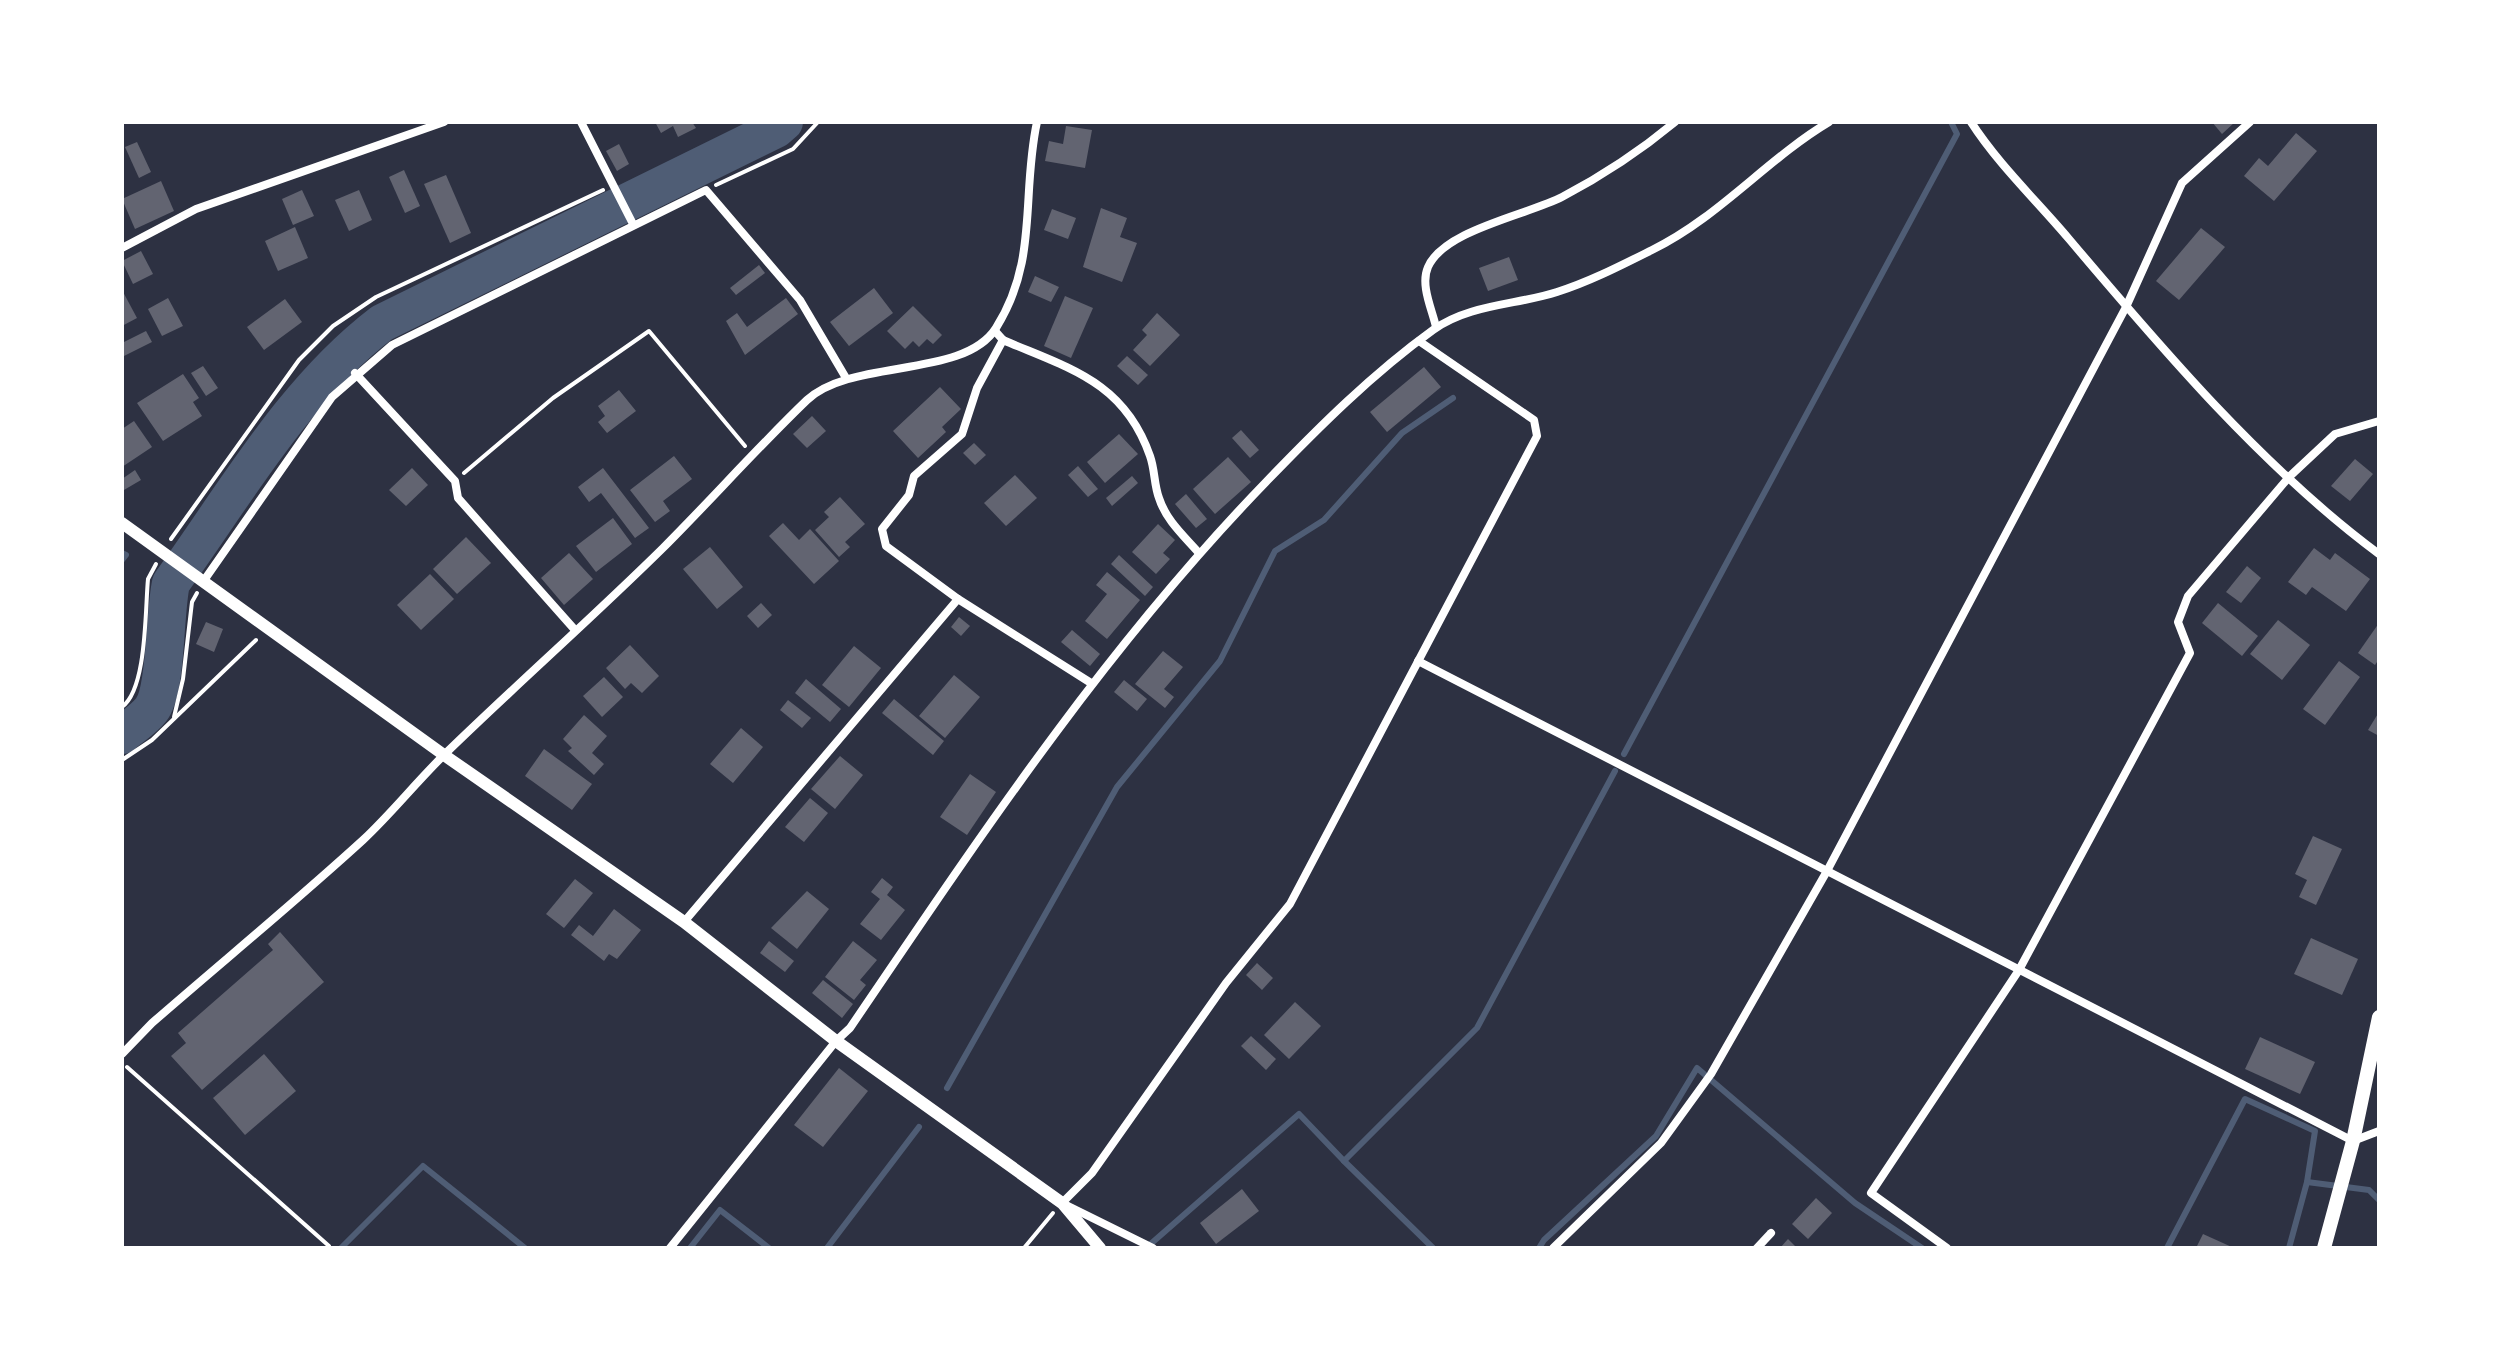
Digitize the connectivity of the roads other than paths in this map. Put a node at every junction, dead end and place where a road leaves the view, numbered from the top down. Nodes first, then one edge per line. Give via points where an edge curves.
1 (444, 122) edge
2 (581, 122) edge
3 (1037, 122) edge
4 (1675, 122) edge
5 (1829, 122) edge
6 (1971, 122) edge
7 (2250, 122) edge
8 (633, 224) junction
9 (122, 248) edge
10 (2126, 307) junction
11 (1436, 327) junction
12 (995, 331) junction
13 (1003, 340) junction
14 (1419, 341) junction
15 (355, 373) junction
16 (846, 378) junction
17 (2379, 421) edge
18 (2289, 477) junction
19 (122, 523) edge
20 (1198, 552) junction
21 (2379, 554) edge
22 (205, 579) junction
23 (958, 599) junction
24 (575, 630) junction
25 (1418, 661) junction
26 (1091, 683) junction
27 (444, 755) junction
28 (1827, 871) junction
29 (684, 922) junction
30 (2019, 970) junction
31 (2379, 1017) edge
32 (836, 1041) junction
33 (122, 1054) edge
34 (2379, 1131) edge
35 (2353, 1141) junction
36 (1062, 1203) junction
37 (1771, 1233) dead end
38 (670, 1248) edge
39 (1100, 1248) edge
40 (1153, 1248) edge
41 (1553, 1248) edge
42 (1757, 1248) edge
43 (1947, 1248) edge
44 (2324, 1248) edge

1 - 9 street via 196,209
2 - 8 street
3 - 12 street via 1030,154 1028,244
4 - 11 street via 1639,151 1561,198 1457,239 1434,257 1425,283
5 - 11 street via 1795,142 1714,211 1655,249 1559,292 1473,311
6 - 10 street
7 - 10 street via 2182,183
8 - 15 street via 392,345
8 - 16 street via 706,190 800,300
10 - 18 street
10 - 28 street
11 - 14 street
12 - 13 street
12 - 16 street via 961,353
13 - 20 street via 1093,379 1126,410 1150,456 1167,518
13 - 23 street via 977,388 962,434 914,476 909,495 882,529 886,546
14 - 20 street via 1325,421
14 - 25 street via 1534,420 1537,436
15 - 22 street via 332,397
15 - 24 street via 455,481 458,498
16 - 24 street via 812,396
17 - 18 street via 2335,434
18 - 21 street via 2325,514
18 - 30 street via 2188,596 2178,622 2190,653
19 - 22 main road
20 - 26 street
22 - 27 main road
23 - 26 street
23 - 29 street
24 - 27 street
25 - 28 street
25 - 36 street via 1290,904 1226,983 1092,1173
26 - 32 street
27 - 29 main road
27 - 33 street via 365,838
28 - 30 street
28 - 41 street via 1705,1084 1661,1143
29 - 32 main road
30 - 35 street
30 - 43 street via 1871,1193
31 - 35 highway
32 - 36 main road
32 - 38 street
34 - 35 street
35 - 44 highway
36 - 39 main road
36 - 40 street
37 - 42 street

